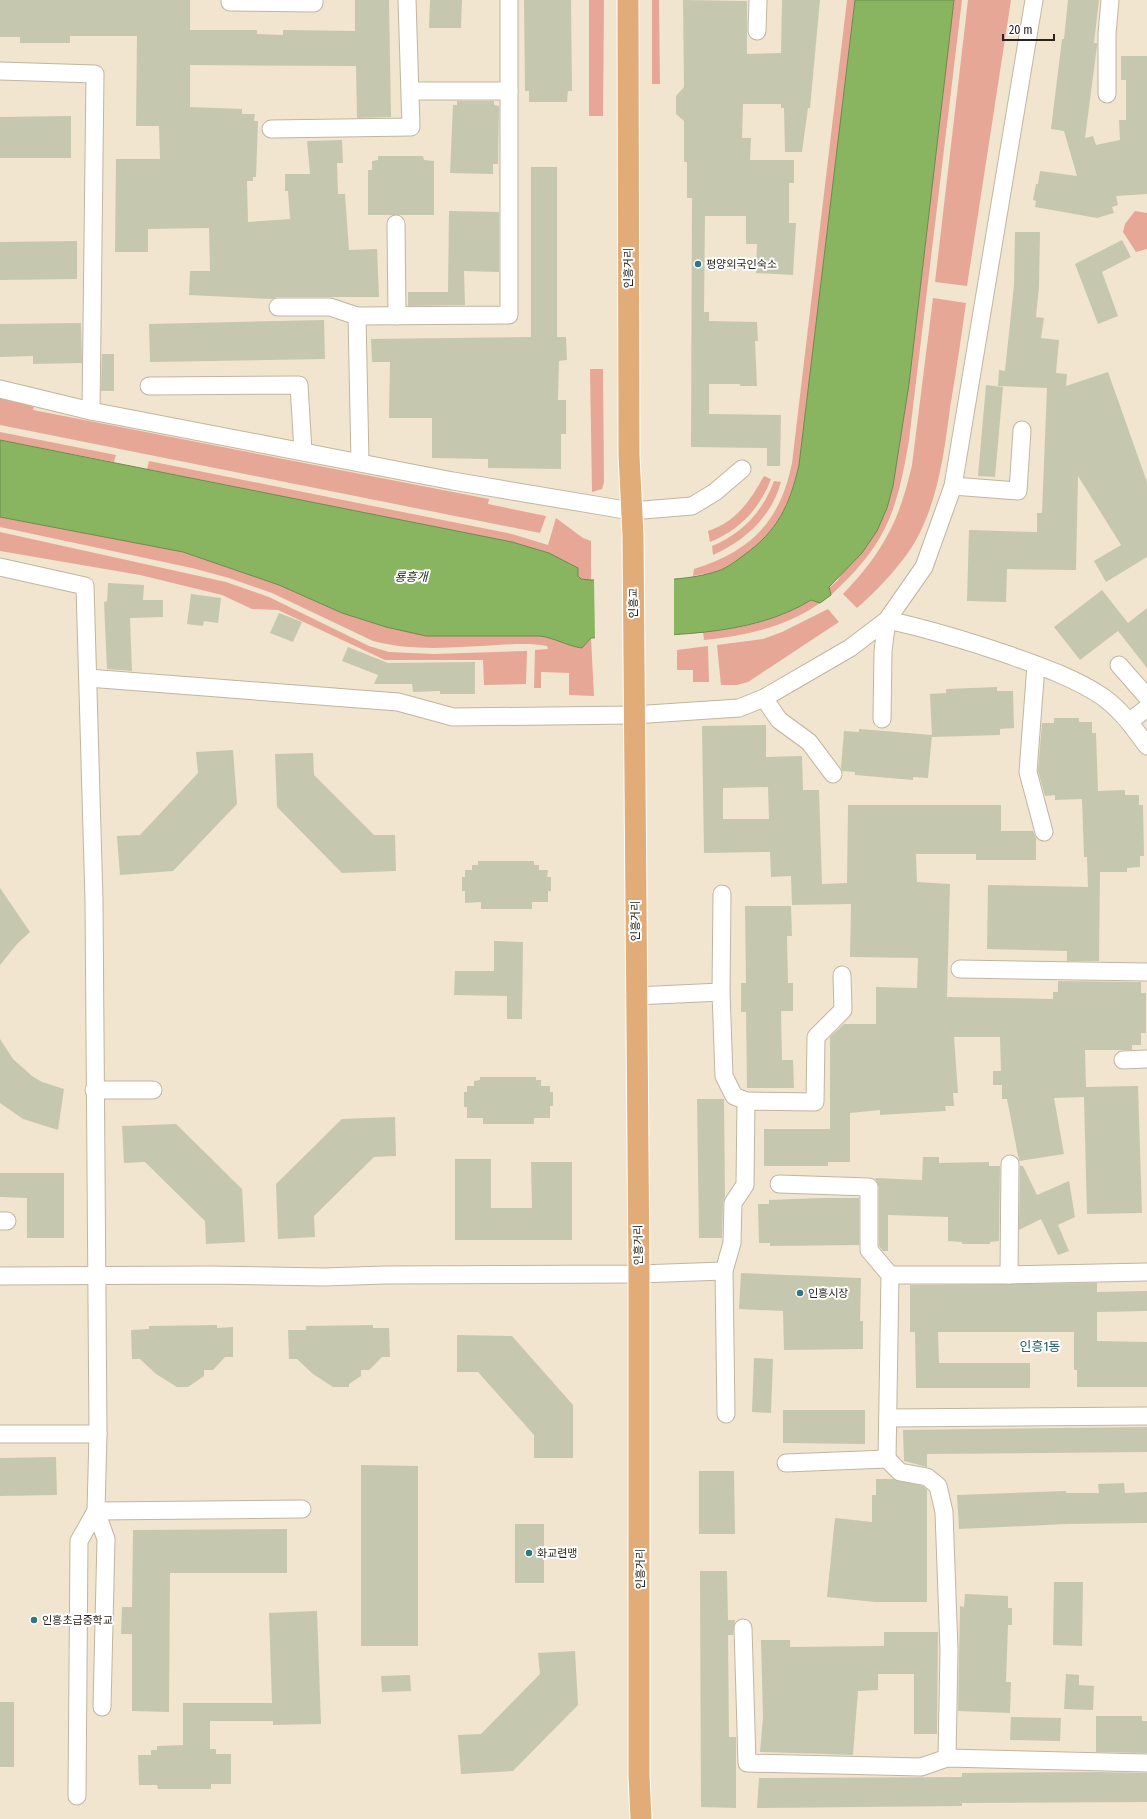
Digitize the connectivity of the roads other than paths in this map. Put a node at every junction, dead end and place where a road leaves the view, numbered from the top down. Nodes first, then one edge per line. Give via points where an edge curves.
1 (314, 0) edge
2 (407, 0) edge
3 (509, 0) edge
4 (628, 0) edge
5 (758, 0) edge
6 (1034, 0) edge
7 (1110, 0) edge
8 (230, 2) dead end
9 (757, 31) dead end
10 (0, 71) edge
11 (411, 91) junction
12 (509, 91) junction
13 (1107, 94) dead end
14 (271, 129) dead end
15 (396, 224) dead end
16 (278, 307) dead end
17 (357, 316) junction
18 (397, 316) junction
19 (149, 386) dead end
20 (0, 389) edge
21 (91, 411) junction
22 (1022, 430) dead end
23 (303, 451) junction
24 (360, 462) junction
25 (742, 469) dead end
26 (953, 486) junction
27 (632, 512) junction
28 (633, 535) joint
29 (0, 567) edge
30 (887, 620) junction
31 (1036, 665) junction
32 (1119, 665) dead end
33 (633, 672) joint
34 (88, 678) junction
35 (1147, 697) edge
36 (764, 698) junction
37 (1147, 708) edge
38 (634, 715) junction
39 (882, 719) dead end
40 (1130, 721) junction
41 (1147, 746) edge
42 (833, 774) dead end
43 (1044, 832) dead end
44 (722, 894) dead end
45 (960, 969) dead end
46 (1147, 972) edge
47 (842, 975) dead end
48 (721, 992) junction
49 (635, 996) junction
50 (1123, 1060) dead end
51 (1147, 1060) edge
52 (94, 1090) junction
53 (153, 1090) dead end
54 (746, 1101) junction
55 (1010, 1164) dead end
56 (780, 1184) dead end
57 (724, 1271) junction
58 (1147, 1272) edge
59 (638, 1274) junction
60 (890, 1275) junction
61 (1009, 1275) junction
62 (0, 1276) edge
63 (96, 1276) junction
64 (726, 1414) dead end
65 (1147, 1416) edge
66 (888, 1418) junction
67 (0, 1434) edge
68 (98, 1434) junction
69 (887, 1459) junction
70 (786, 1463) dead end
71 (302, 1509) dead end
72 (96, 1511) junction
73 (743, 1628) dead end
74 (102, 1707) dead end
75 (947, 1758) junction
76 (1147, 1763) edge
77 (77, 1796) dead end
78 (641, 1819) edge

1 - 8 street via 314,3
2 - 11 street
3 - 12 street
4 - 27 main road, 인흥거리 via 629,447
5 - 9 street
6 - 26 street
7 - 13 street
10 - 21 street via 95,74
11 - 12 street
11 - 14 street via 411,127
12 - 18 street via 509,315
15 - 18 street
16 - 17 street via 330,307
17 - 18 street
17 - 24 street
19 - 23 street via 299,384
20 - 21 street
21 - 23 street
22 - 26 street via 1018,491
23 - 24 street
24 - 27 street via 453,482
25 - 27 street via 715,492 692,506
26 - 30 street via 924,567
27 - 28 main road, 인흥거리
28 - 33 main road, 인흥교
29 - 34 street via 85,586
30 - 31 street via 956,637
30 - 36 street via 850,648
30 - 39 street via 883,651
31 - 40 street via 1103,697
31 - 43 street via 1028,772
32 - 35 street
33 - 38 main road, 인흥거리
34 - 38 street via 398,702 453,717
34 - 52 street via 94,900
36 - 38 street via 739,708
36 - 42 street via 779,720 809,742
37 - 40 street
38 - 49 main road, 인흥거리
40 - 41 street
44 - 48 street
45 - 46 street
47 - 54 street via 843,1010 816,1037 815,1102
48 - 49 street
48 - 54 street via 724,1076 734,1096
49 - 59 main road, 인흥거리
50 - 51 street
52 - 53 street
52 - 63 street
54 - 57 street via 745,1185 733,1203 732,1243
55 - 61 street
56 - 60 street via 869,1187 869,1250
57 - 59 street
57 - 64 street
58 - 61 street
59 - 63 street via 385,1275 324,1278
59 - 78 main road, 인흥거리
60 - 61 street
60 - 66 street
62 - 63 street
63 - 68 street
65 - 66 street
66 - 69 street
67 - 68 street
68 - 72 street
69 - 70 street
69 - 75 street via 900,1472 927,1477 938,1486 944,1512 949,1650
71 - 72 street
72 - 74 street via 106,1539
72 - 77 street via 79,1541
73 - 75 street via 747,1763 922,1767
75 - 76 street

